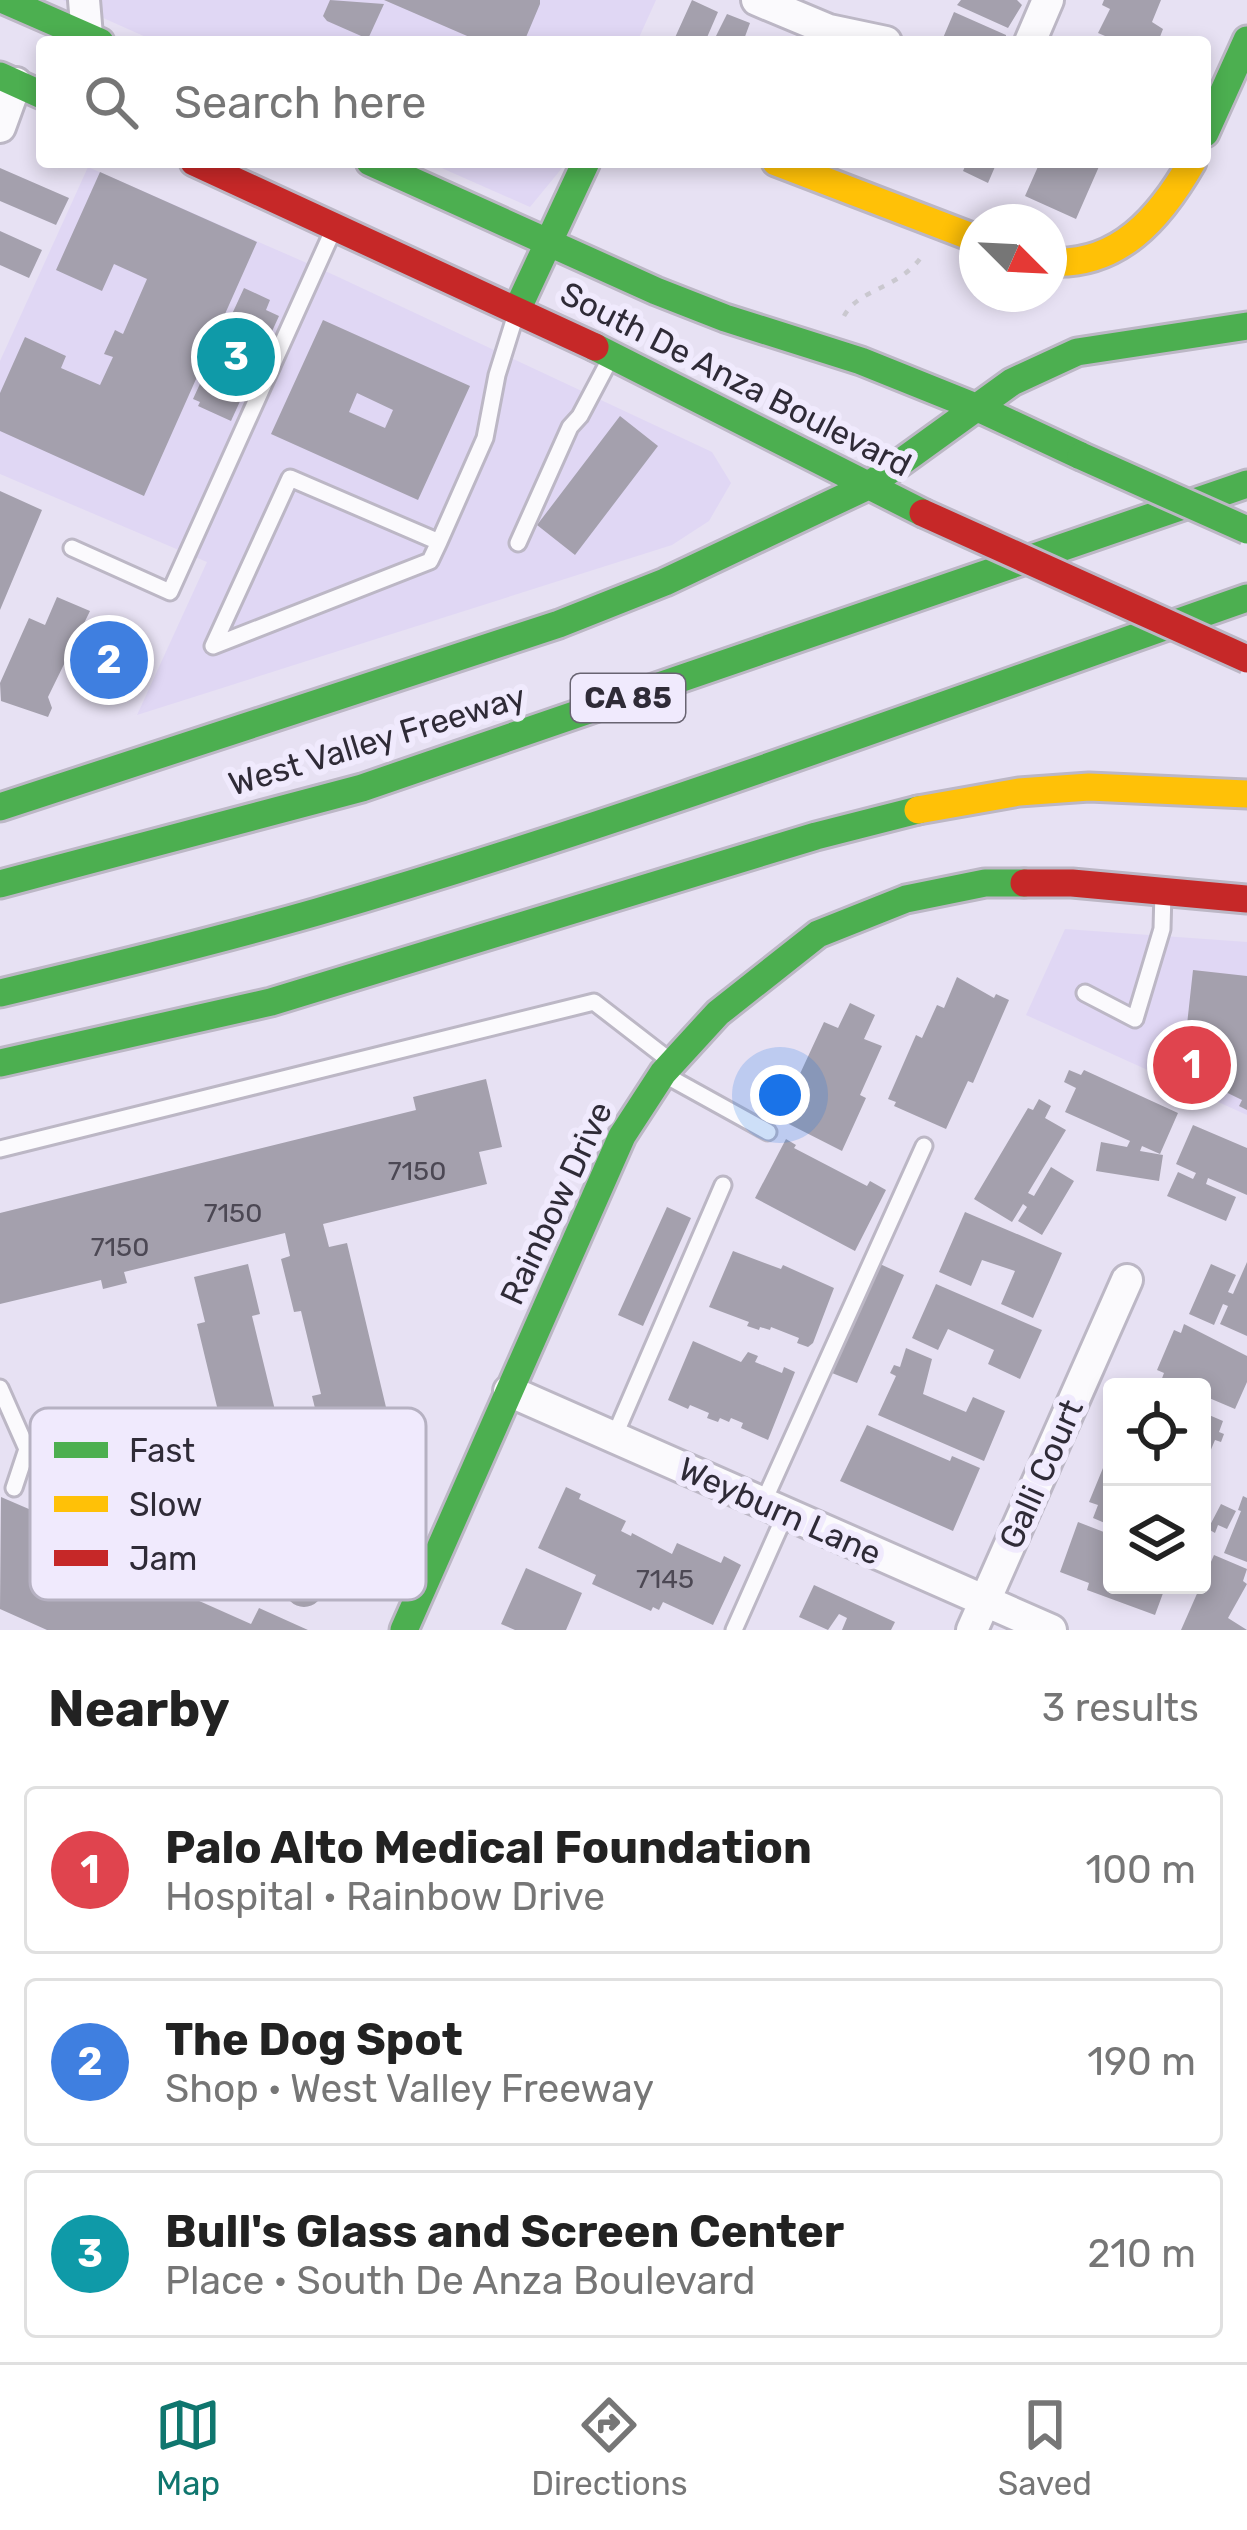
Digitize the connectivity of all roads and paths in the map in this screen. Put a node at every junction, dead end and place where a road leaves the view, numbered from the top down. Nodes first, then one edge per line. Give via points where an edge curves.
1 (84, 0) edge
2 (757, 0) edge
3 (1048, 0) edge
4 (11, 1) edge
5 (87, 36) edge
6 (92, 36) edge
7 (858, 36) edge
8 (1033, 36) edge
9 (1247, 40) edge
10 (25, 82) edge
11 (1211, 120) edge
12 (0, 127) edge
13 (207, 168) edge
14 (383, 168) edge
15 (583, 168) edge
16 (810, 168) edge
17 (1188, 168) edge
18 (845, 174) edge
19 (334, 227) junction
20 (959, 230) edge
21 (547, 244) junction
22 (922, 256) dead end
23 (1067, 264) edge
24 (517, 310) junction
25 (842, 319) dead end
26 (1247, 326) edge
27 (612, 355) junction
28 (978, 408) junction
29 (1247, 484) edge
30 (868, 486) junction
31 (1247, 530) edge
32 (439, 542) junction
33 (518, 543) dead end
34 (72, 548) dead end
35 (1247, 598) edge
36 (1247, 659) edge
37 (1247, 794) edge
38 (0, 807) edge
39 (0, 884) edge
40 (1163, 889) junction
41 (1247, 899) edge
42 (0, 993) edge
43 (1085, 993) dead end
44 (0, 1063) edge
45 (667, 1068) junction
46 (769, 1132) dead end
47 (924, 1146) dead end
48 (0, 1149) edge
49 (723, 1185) dead end
50 (1126, 1280) dead end
51 (0, 1388) edge
52 (509, 1391) junction
53 (614, 1437) junction
54 (14, 1488) dead end
55 (775, 1508) junction
56 (426, 1580) edge
57 (417, 1600) edge
58 (979, 1616) edge
59 (404, 1630) edge
60 (734, 1630) edge
61 (1051, 1630) edge

1 - 6 street
2 - 7 street
3 - 8 street
4 - 5 main road
9 - 11 main road
10 - 12 street
13 - 19 main road, South De Anza Boulevard
14 - 21 main road, South De Anza Boulevard
15 - 21 main road
16 - 18 main road
17 - 23 main road via 1141,234 1098,259
18 - 20 main road
19 - 24 main road, South De Anza Boulevard
19 - 34 lane via 170,592
21 - 24 main road
21 - 28 main road, South De Anza Boulevard
22 - 25 path
24 - 27 main road, South De Anza Boulevard
24 - 32 lane via 485,438
26 - 28 main road via 1077,352
27 - 30 main road, South De Anza Boulevard
27 - 33 lane
28 - 30 main road
28 - 31 main road, South De Anza Boulevard, bridge
29 - 39 main road, West Valley Freeway / CA 85 via 362,788
30 - 36 main road, South De Anza Boulevard, bridge
30 - 38 main road via 560,624
32 - 32 lane via 430,561 213,646 290,478
35 - 42 main road via 511,855
37 - 44 main road via 1089,787 923,809 271,1002
40 - 41 main road, Rainbow Drive
40 - 43 lane via 1162,929 1135,1019
40 - 45 main road, Rainbow Drive via 985,883 906,899 818,934 718,1013
45 - 46 lane
45 - 48 lane via 594,1002
45 - 52 main road, Rainbow Drive via 622,1136
47 - 55 lane
49 - 53 lane
50 - 58 street, Galli Court
51 - 54 lane via 27,1449
52 - 53 street, Weyburn Lane
52 - 56 main road, Rainbow Drive
53 - 55 street, Weyburn Lane
55 - 58 street, Weyburn Lane
55 - 60 lane
57 - 59 main road, Rainbow Drive
58 - 61 street, Weyburn Lane

